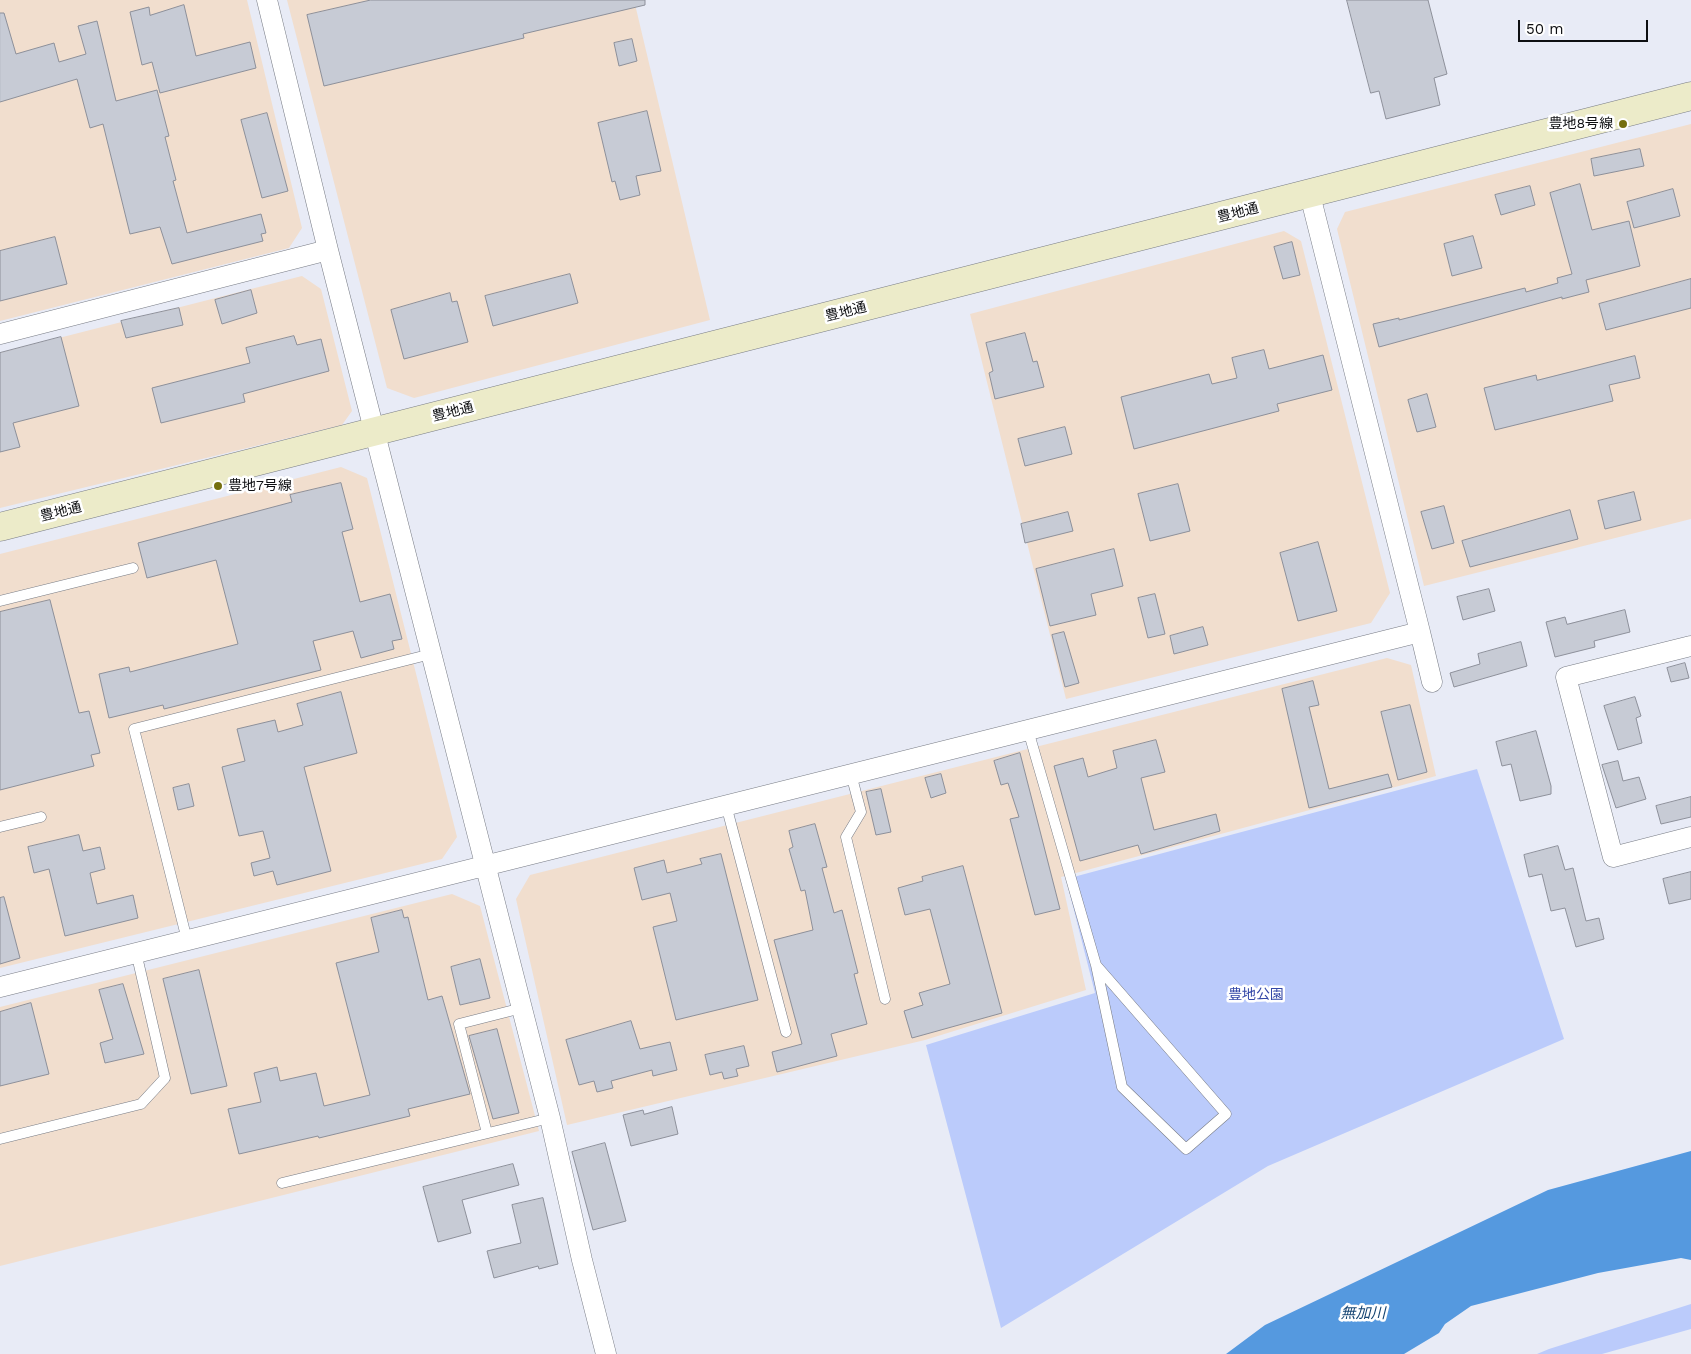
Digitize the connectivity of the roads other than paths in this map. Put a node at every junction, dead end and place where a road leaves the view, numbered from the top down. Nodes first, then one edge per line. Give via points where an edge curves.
1 (267, 0) edge
2 (1691, 96) edge
3 (1310, 195) junction
4 (328, 250) junction
5 (0, 334) edge
6 (374, 432) junction
7 (0, 527) edge
8 (133, 568) dead end
9 (0, 601) edge
10 (1420, 632) junction
11 (1691, 646) edge
12 (431, 654) junction
13 (1432, 682) dead end
14 (1028, 730) junction
15 (851, 774) junction
16 (726, 805) junction
17 (41, 817) dead end
18 (0, 827) edge
19 (1691, 837) edge
20 (486, 864) junction
21 (187, 940) junction
22 (136, 952) junction
23 (1096, 965) junction
24 (0, 987) edge
25 (885, 999) dead end
26 (522, 1008) junction
27 (786, 1032) dead end
28 (550, 1118) junction
29 (487, 1134) junction
30 (0, 1139) edge
31 (282, 1183) dead end
32 (606, 1354) edge

1 - 4 street
2 - 3 main road, 豊地通
3 - 6 main road, 豊地通
3 - 10 street
4 - 5 street
4 - 6 street
6 - 7 main road, 豊地通
6 - 12 street
8 - 9 lane
10 - 13 street
10 - 14 street
11 - 19 street via 1566,677 1613,857
12 - 20 street
12 - 21 lane via 134,729
14 - 15 street
14 - 23 lane
15 - 16 street
15 - 25 lane via 861,812 846,837
16 - 20 street
16 - 27 lane
17 - 18 lane
20 - 21 street
20 - 26 street
21 - 22 street
22 - 24 street
22 - 30 lane via 165,1078 140,1104
23 - 23 lane via 1226,1114 1186,1149 1122,1087
26 - 28 street
26 - 29 lane via 459,1024
28 - 29 lane
28 - 32 street
29 - 31 lane

